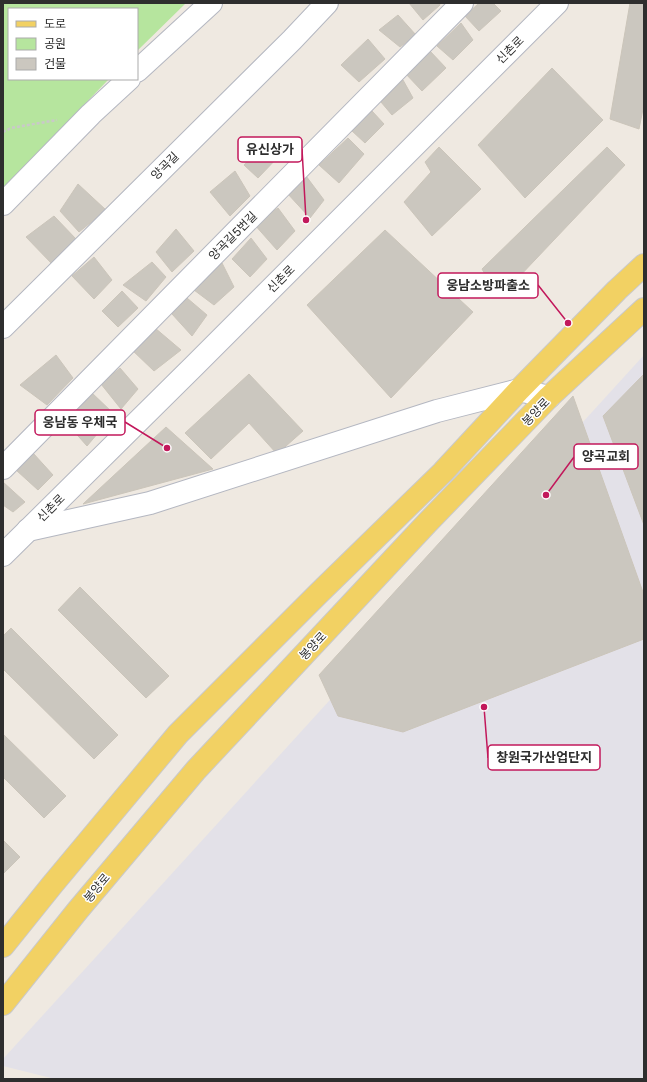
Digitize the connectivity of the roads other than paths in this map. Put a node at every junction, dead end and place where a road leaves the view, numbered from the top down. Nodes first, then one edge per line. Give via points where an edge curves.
1 (211, 3) edge
2 (326, 3) edge
3 (462, 3) edge
4 (557, 3) edge
5 (138, 70) edge
6 (128, 80) edge
7 (3, 204) edge
8 (644, 265) edge
9 (644, 309) edge
10 (3, 327) edge
11 (519, 390) junction
12 (549, 397) junction
13 (3, 468) edge
14 (27, 530) junction
15 (3, 555) edge
16 (3, 946) edge
17 (3, 1004) edge

1 - 5 street
2 - 10 street, 양곡길 via 292,40
3 - 13 street, 양곡길5번길
4 - 14 street, 신촌로
6 - 7 street
8 - 11 main road
9 - 12 main road, 봉양로
11 - 12 street
11 - 14 street via 437,411 150,503
11 - 16 main road via 438,477 178,734
12 - 17 main road, 봉양로 via 196,770
14 - 15 street, 신촌로

